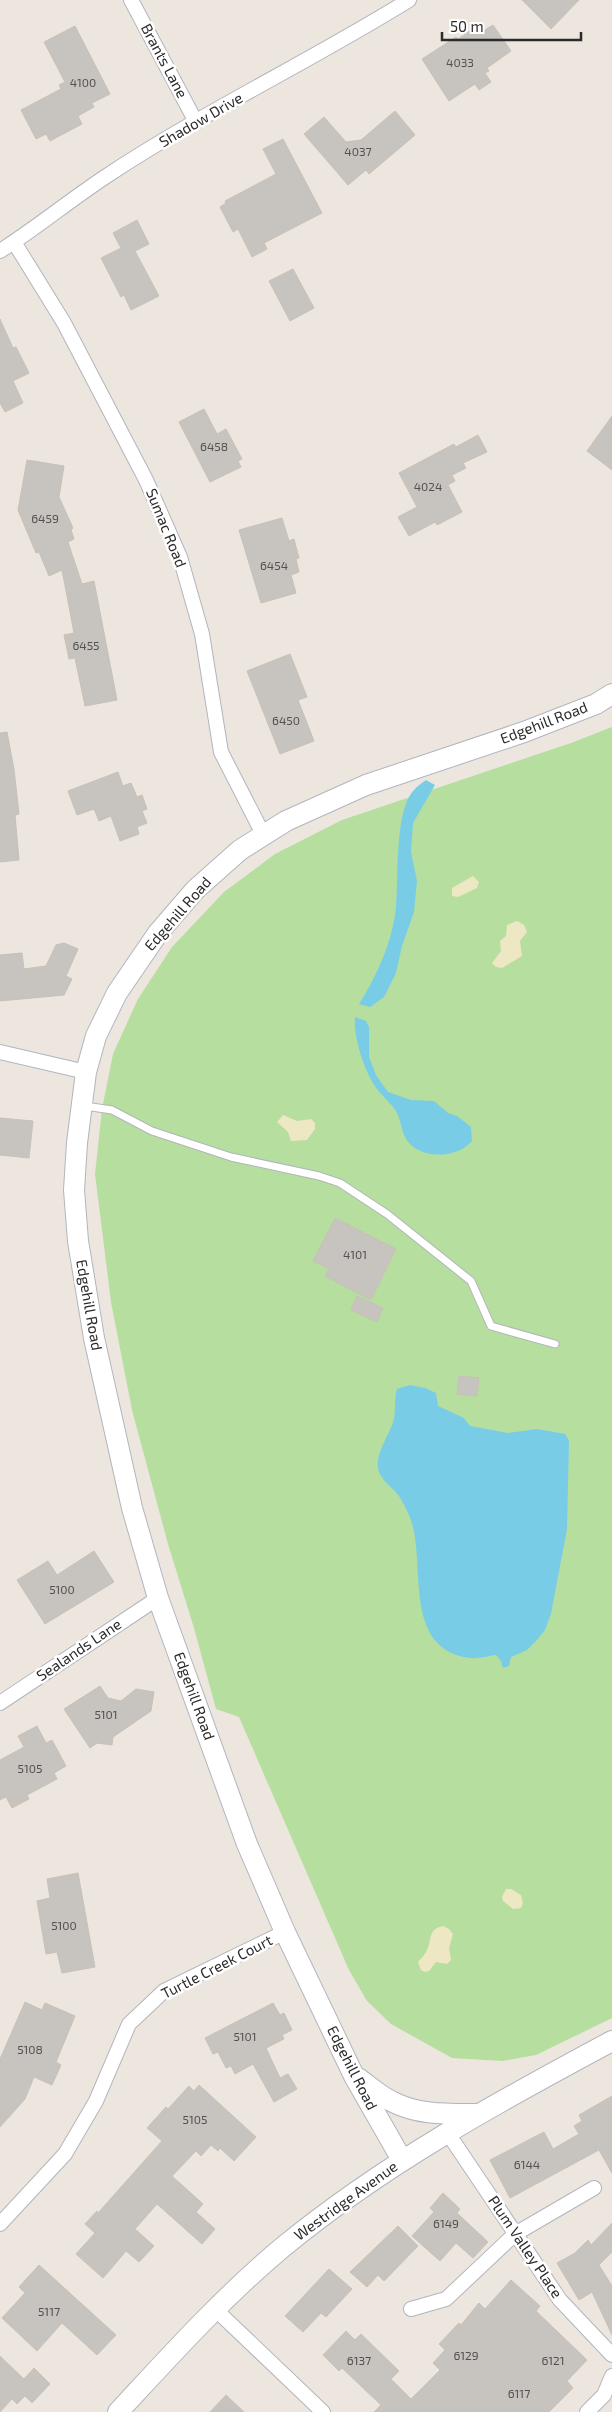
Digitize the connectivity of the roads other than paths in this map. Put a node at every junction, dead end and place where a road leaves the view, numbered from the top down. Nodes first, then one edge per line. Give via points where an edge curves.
1 (131, 0) edge
2 (409, 0) edge
3 (196, 122) junction
4 (14, 242) junction
5 (0, 251) edge
6 (612, 694) edge
7 (263, 834) junction
8 (0, 1052) edge
9 (86, 1072) junction
10 (82, 1106) junction
11 (555, 1344) dead end
12 (158, 1598) junction
13 (0, 1703) edge
14 (285, 1932) junction
15 (612, 2041) edge
16 (354, 2076) junction
17 (477, 2114) junction
18 (447, 2132) junction
19 (402, 2160) junction
20 (594, 2188) dead end
21 (0, 2224) edge
22 (515, 2234) junction
23 (215, 2309) junction
24 (411, 2309) dead end
25 (612, 2355) edge
26 (612, 2376) edge
27 (118, 2412) edge
28 (323, 2412) edge
29 (587, 2412) edge

1 - 3 street, Brants Lane
2 - 3 street, Shadow Drive via 346,40
3 - 4 street, Shadow Drive via 105,177
4 - 5 street, Shadow Drive
4 - 7 street, Sumac Road via 64,323 146,480 180,557 202,634 221,752
6 - 7 street, Edgehill Road via 596,704 524,732 366,785
7 - 9 street, Edgehill Road via 195,890 158,932 117,993 96,1036
8 - 9 street
9 - 10 street, Edgehill Road
10 - 11 lane via 112,1110 152,1131 216,1152 340,1183 387,1214 472,1281 491,1326
10 - 12 street, Edgehill Road via 74,1190 78,1241 94,1338 132,1508
12 - 13 street, Sealands Lane
12 - 14 street, Edgehill Road via 247,1844
14 - 16 street, Edgehill Road
14 - 21 street, Turtle Creek Court via 164,1991 129,2024 96,2101 65,2154
15 - 17 street, Westridge Avenue
16 - 17 street via 391,2101 415,2110
16 - 19 street, Edgehill Road
17 - 18 street, Westridge Avenue
18 - 19 street, Westridge Avenue
18 - 22 street, Plum Valley Place
19 - 23 street, Westridge Avenue via 284,2247
20 - 22 street
22 - 24 street via 446,2300
22 - 25 street, Plum Valley Place via 560,2300
23 - 27 street, Westridge Avenue
23 - 28 street
26 - 29 street via 604,2395

